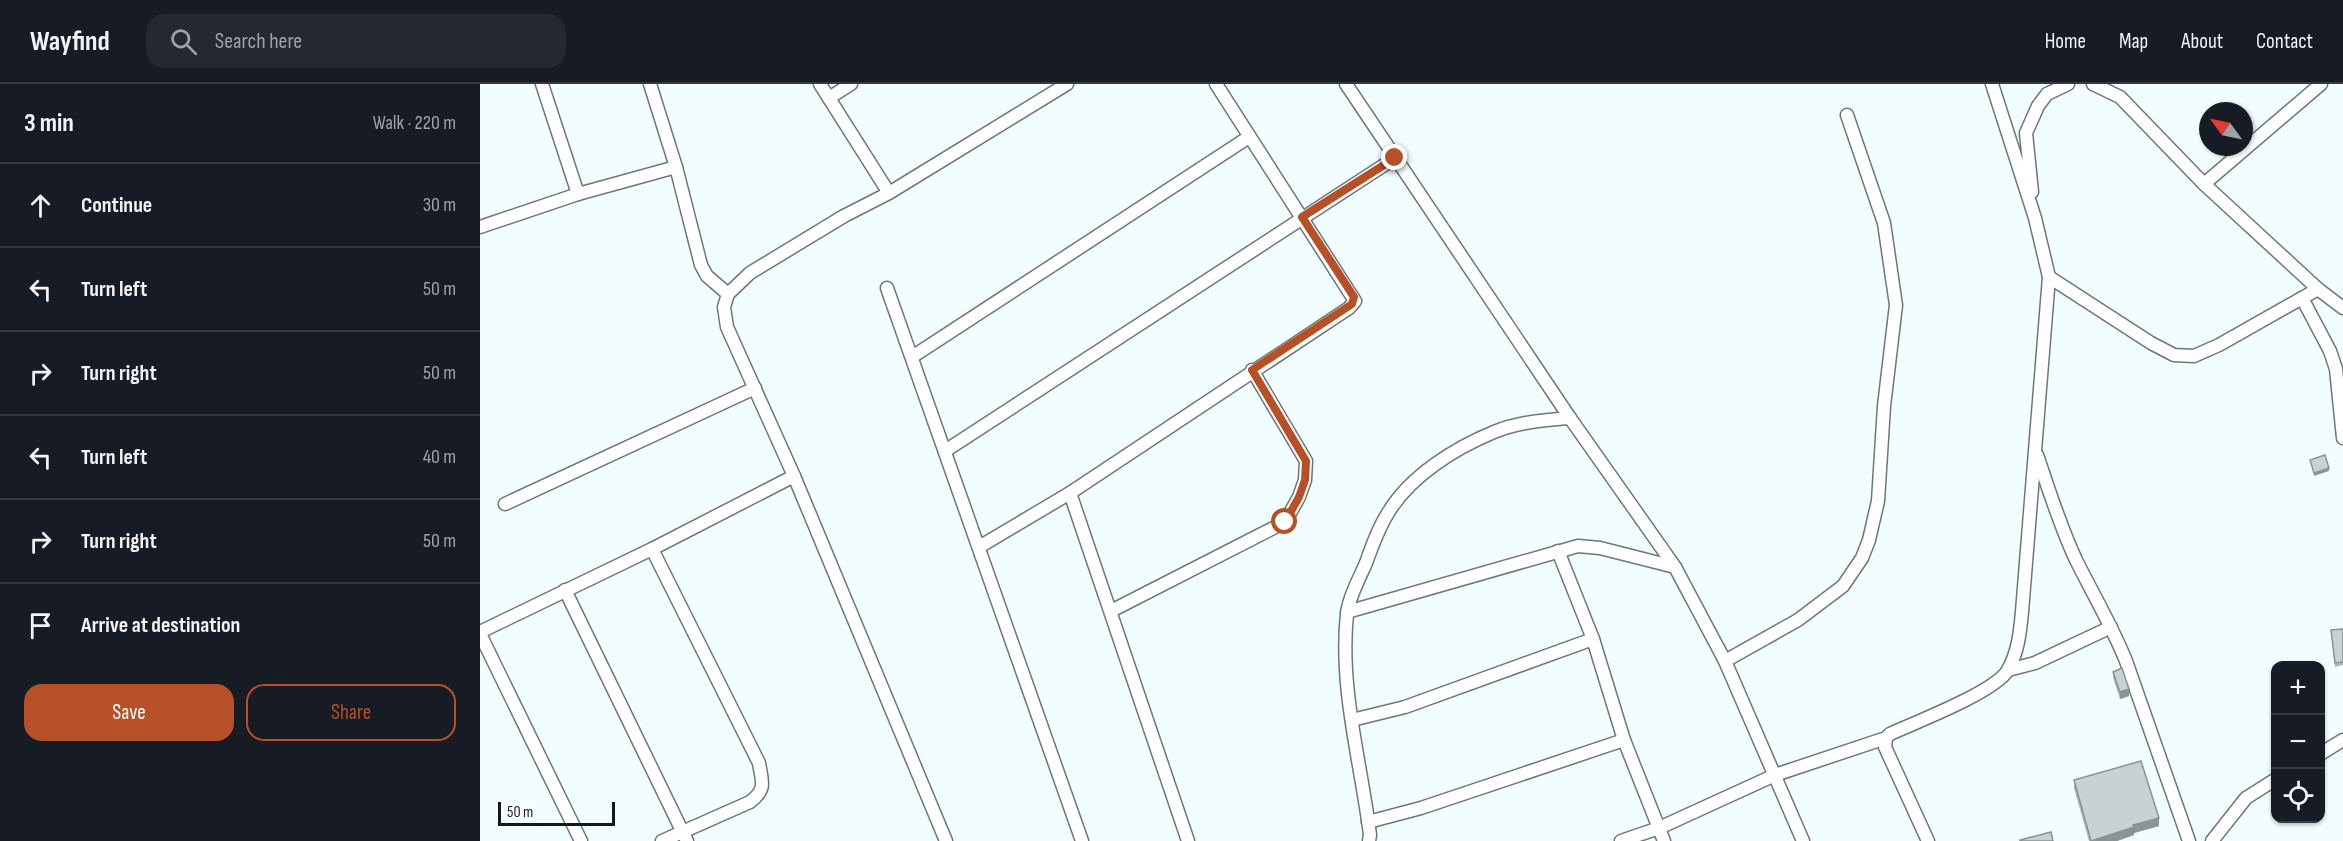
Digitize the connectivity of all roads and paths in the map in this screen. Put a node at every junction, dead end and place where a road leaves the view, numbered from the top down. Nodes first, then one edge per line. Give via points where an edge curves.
1 (542, 84) edge
2 (650, 84) edge
3 (820, 84) edge
4 (851, 84) edge
5 (1067, 84) edge
6 (1216, 84) edge
7 (1346, 84) edge
8 (1992, 84) edge
9 (2068, 84) edge
10 (2093, 84) edge
11 (2321, 84) edge
12 (829, 98) junction
13 (1847, 115) dead end
14 (1249, 136) junction
15 (1395, 158) junction
16 (676, 167) junction
17 (2204, 184) junction
18 (890, 193) junction
19 (578, 194) junction
20 (1302, 217) junction
21 (2035, 218) junction
22 (480, 227) edge
23 (2049, 278) junction
24 (887, 288) dead end
25 (2318, 289) junction
26 (728, 294) junction
27 (2302, 298) junction
28 (2343, 308) edge
29 (912, 357) junction
30 (1252, 370) junction
31 (755, 388) junction
32 (1570, 418) junction
33 (2343, 438) edge
34 (2035, 448) junction
35 (945, 451) junction
36 (794, 477) junction
37 (1070, 493) junction
38 (505, 504) dead end
39 (979, 547) junction
40 (652, 549) junction
41 (1558, 551) junction
42 (1675, 567) junction
43 (565, 590) junction
44 (1111, 611) junction
45 (1347, 612) junction
46 (2111, 627) junction
47 (480, 633) edge
48 (1593, 639) junction
49 (1725, 661) junction
50 (2008, 670) junction
51 (1352, 720) junction
52 (1886, 738) junction
53 (1624, 740) junction
54 (2343, 740) edge
55 (2325, 751) edge
56 (1775, 775) junction
57 (2271, 782) edge
58 (1368, 822) junction
59 (1659, 828) junction
60 (684, 836) edge
61 (581, 841) edge
62 (662, 841) edge
63 (946, 841) edge
64 (1082, 841) edge
65 (1188, 841) edge
66 (1369, 841) edge
67 (1621, 841) edge
68 (1664, 841) edge
69 (1803, 841) edge
70 (1928, 841) edge
71 (2189, 841) edge
72 (2212, 841) edge

1 - 19 street
2 - 16 street
3 - 12 street
4 - 12 street
5 - 18 street
6 - 14 street
7 - 15 street
8 - 21 street
9 - 21 street via 2047,94 2026,133
10 - 17 street via 2120,97
11 - 17 street
12 - 18 street
13 - 49 street via 1884,223 1896,304 1878,501 1862,558 1843,586 1798,620
14 - 20 street
14 - 29 street
15 - 20 street
15 - 32 street
16 - 19 street
16 - 26 street via 700,266
17 - 25 street
18 - 26 street via 750,273
19 - 22 street
20 - 30 street via 1355,301
20 - 35 street
21 - 23 street
23 - 27 street via 2174,355 2194,356 2219,345
23 - 34 street
24 - 29 street
25 - 27 street
25 - 28 street
26 - 31 street via 724,307 727,327
27 - 33 street via 2336,369
29 - 35 street
30 - 37 street
30 - 44 street via 1306,461 1305,480 1285,522
31 - 36 street
31 - 38 street
32 - 42 street
32 - 45 street via 1496,431 1423,474 1388,513
34 - 46 street via 2061,526
34 - 50 street via 2018,647
35 - 39 street
36 - 40 street
36 - 63 street
37 - 39 street
37 - 44 street
39 - 64 street
40 - 43 street
40 - 60 street via 759,763 763,788 750,802
41 - 42 street via 1578,546 1600,548
41 - 45 street
41 - 48 street
42 - 49 street
43 - 47 street
43 - 60 street
44 - 65 street
45 - 51 street via 1346,660
46 - 50 street via 2035,663
46 - 71 street via 2150,723
47 - 61 street
48 - 51 street via 1405,707
48 - 53 street
49 - 56 street
50 - 52 street via 1993,686
51 - 58 street
52 - 56 street
52 - 70 street via 1886,747
53 - 58 street
53 - 59 street
54 - 55 street
56 - 59 street
56 - 69 street
57 - 72 street via 2246,798
58 - 66 street
59 - 67 street
59 - 68 street
60 - 62 street

